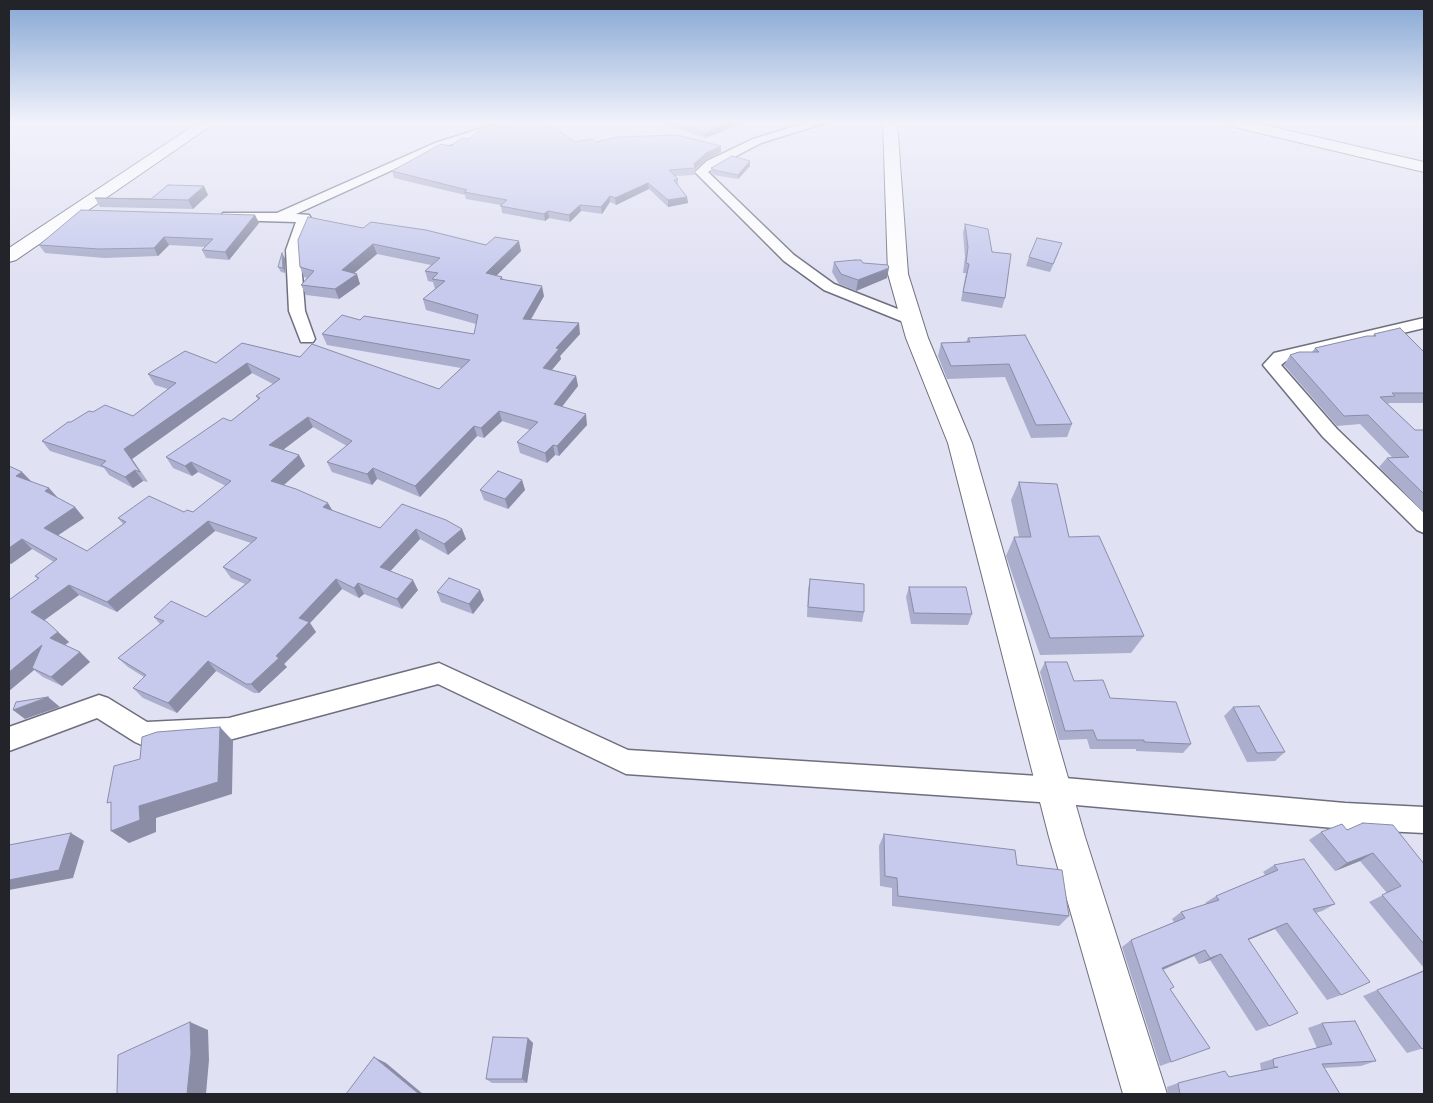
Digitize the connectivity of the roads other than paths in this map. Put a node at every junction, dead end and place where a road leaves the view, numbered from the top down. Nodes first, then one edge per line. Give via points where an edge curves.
1 (133, 173) edge
2 (375, 173) edge
3 (703, 173) edge
4 (893, 173) edge
5 (75, 212) junction
6 (104, 212) edge
7 (210, 215) edge
8 (278, 217) junction
9 (9, 256) edge
10 (912, 320) junction
11 (1424, 323) edge
12 (307, 339) dead end
13 (1424, 525) edge
14 (9, 739) edge
15 (1054, 790) junction
16 (1424, 820) edge
17 (1145, 1094) edge

1 - 5 main road
2 - 8 street
3 - 10 street via 789,258 829,287
4 - 10 main road via 898,274
5 - 6 street
5 - 9 main road
7 - 8 street
8 - 12 street via 304,218 294,250 297,311
10 - 15 main road via 960,443
11 - 13 street via 1280,357 1271,365 1330,433
14 - 15 street via 99,706 144,734 229,729 439,673 626,762
15 - 16 street
15 - 17 main road

